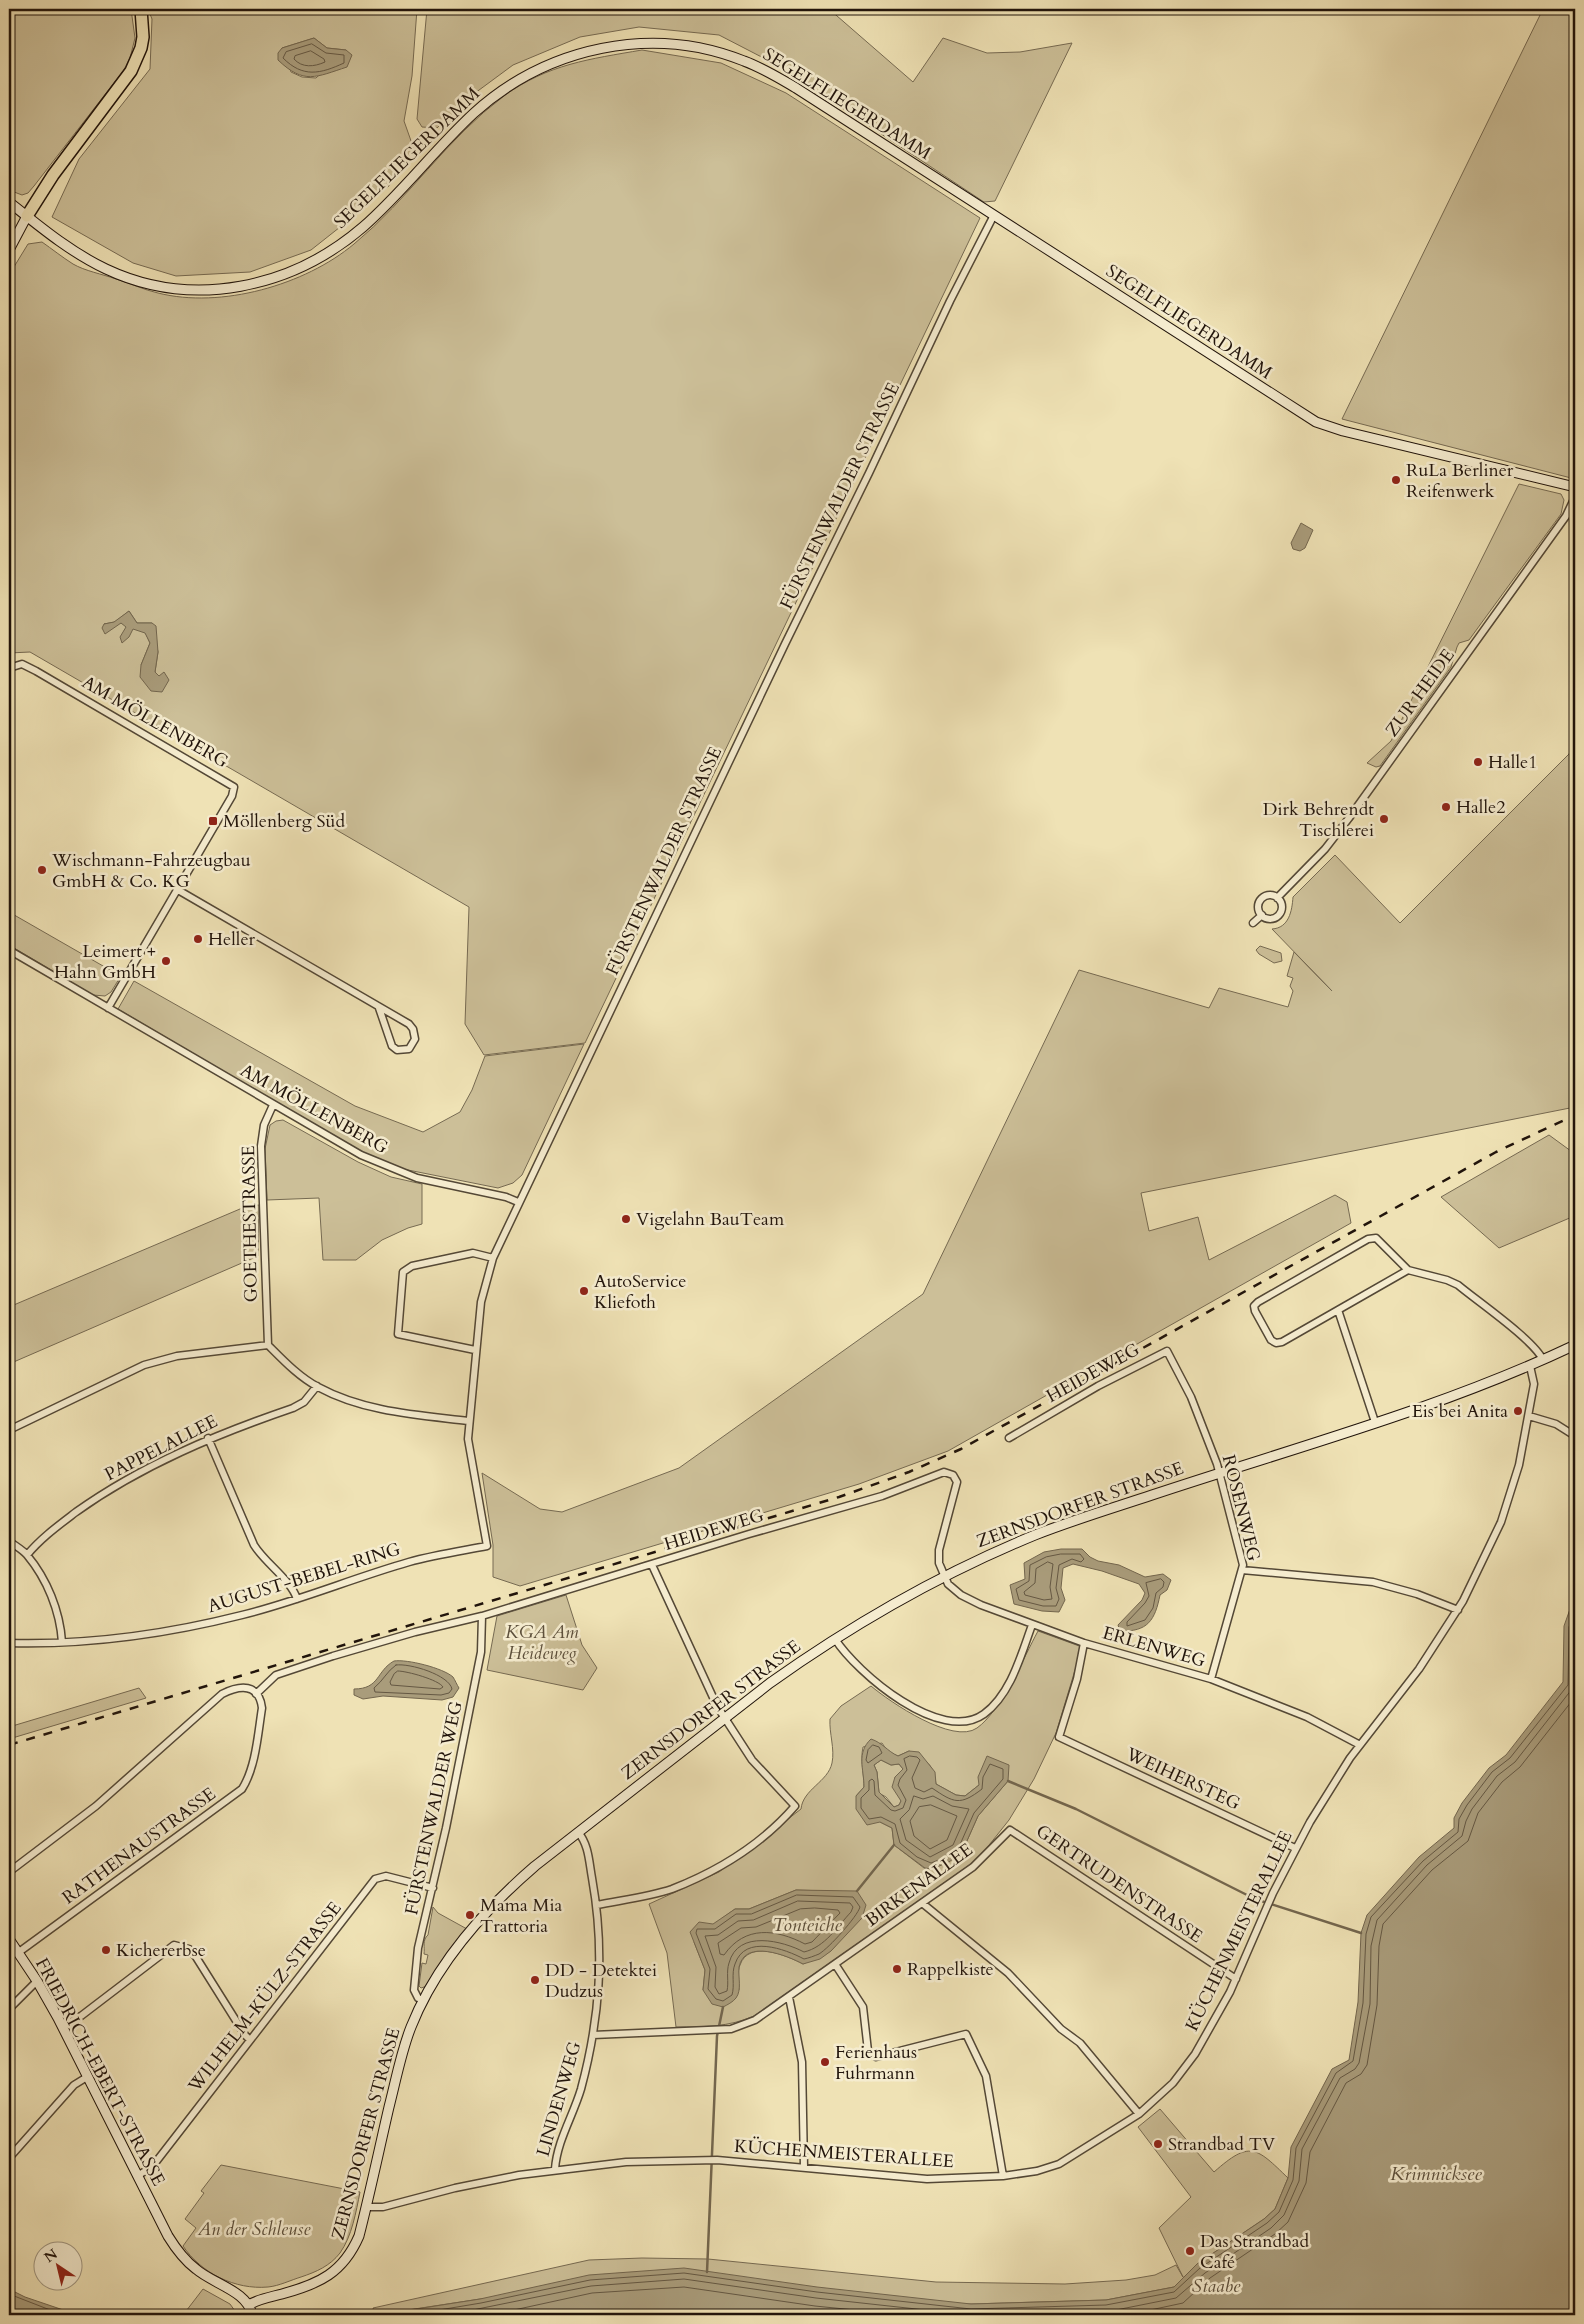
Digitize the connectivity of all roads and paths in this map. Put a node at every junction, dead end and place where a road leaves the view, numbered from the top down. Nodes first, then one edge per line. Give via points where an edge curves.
1 (141, 9) edge
2 (9, 202) edge
3 (994, 215) junction
4 (28, 216) junction
5 (9, 250) edge
6 (1575, 486) edge
7 (1575, 497) edge
8 (9, 668) edge
9 (178, 890) junction
10 (1277, 898) junction
11 (1262, 916) junction
12 (1253, 923) dead end
13 (9, 950) edge
14 (108, 1008) junction
15 (379, 1008) junction
16 (273, 1104) junction
17 (518, 1202) junction
18 (493, 1258) junction
19 (1408, 1270) junction
20 (1338, 1310) junction
21 (268, 1345) junction
22 (1575, 1345) edge
23 (476, 1350) junction
24 (1166, 1351) joint
25 (1543, 1360) junction
26 (1530, 1366) junction
27 (317, 1386) junction
28 (1529, 1416) junction
29 (468, 1420) junction
30 (1375, 1422) junction
31 (9, 1430) edge
32 (1575, 1436) edge
33 (208, 1438) junction
34 (1008, 1438) dead end
35 (1220, 1472) junction
36 (9, 1541) edge
37 (487, 1546) joint
38 (27, 1555) junction
39 (652, 1565) junction
40 (1242, 1570) junction
41 (944, 1576) junction
42 (297, 1599) junction
43 (1458, 1610) junction
44 (482, 1616) junction
45 (1032, 1625) junction
46 (835, 1639) junction
47 (62, 1642) junction
48 (9, 1643) edge
49 (1084, 1643) junction
50 (1211, 1679) junction
51 (256, 1694) junction
52 (724, 1717) junction
53 (1360, 1745) junction
54 (1010, 1830) joint
55 (578, 1832) junction
56 (1295, 1848) junction
57 (9, 1872) edge
58 (434, 1888) junction
59 (922, 1903) junction
60 (597, 1905) junction
61 (9, 1939) edge
62 (19, 1952) junction
63 (835, 1964) junction
64 (1236, 1979) junction
65 (37, 1981) junction
66 (789, 1997) junction
67 (424, 2000) junction
68 (9, 2009) edge
69 (62, 2027) junction
70 (593, 2035) junction
71 (250, 2040) junction
72 (88, 2077) junction
73 (1139, 2114) junction
74 (9, 2158) edge
75 (804, 2167) junction
76 (555, 2169) junction
77 (137, 2176) junction
78 (1004, 2176) junction
79 (366, 2207) junction
80 (249, 2305) junction
81 (252, 2315) edge

1 - 4 highway via 143,37 138,59
2 - 4 street, SEGELFLIEGERDAMM
3 - 4 street, SEGELFLIEGERDAMM via 771,73 706,48 664,43 625,44 584,52 525,76 474,113 382,209 345,241 308,265 255,284 197,290 163,287 128,278 83,257
3 - 6 street, SEGELFLIEGERDAMM via 1316,422
3 - 17 street, FÜRSTENWALDER STRASSE via 784,644
4 - 5 street
7 - 10 street, ZUR HEIDE via 1566,516 1349,818 1325,849
8 - 9 street, AM MÖLLENBERG via 22,664 36,671 234,787 232,796
9 - 14 street, AM MÖLLENBERG
9 - 15 street
10 - 11 street, ZUR HEIDE via 1262,899 1258,909
10 - 11 street via 1281,909 1278,916 1271,919
11 - 12 street
13 - 14 street, AM MÖLLENBERG
14 - 16 street, AM MÖLLENBERG
15 - 15 street via 412,1028 415,1039 409,1049 397,1050 392,1046
16 - 17 street, AM MÖLLENBERG via 361,1155 395,1170
16 - 21 street, GOETHESTRASSE via 264,1125 261,1146
17 - 18 street, FÜRSTENWALDER STRASSE
18 - 23 street, FÜRSTENWALDER STRASSE via 481,1302
18 - 23 street via 473,1253 412,1266 403,1272 398,1334
19 - 20 street
19 - 20 street via 1381,1241 1368,1239 1254,1306 1271,1340 1276,1343
19 - 25 street via 1458,1285 1522,1336
20 - 30 street
21 - 27 street
21 - 31 street via 177,1356 144,1365
22 - 25 street, ZERNSDORFER STRASSE
23 - 29 street, FÜRSTENWALDER STRASSE
24 - 34 street, HEIDEWEG
24 - 35 street, ROSENWEG via 1191,1397
25 - 26 street, ZERNSDORFER STRASSE
26 - 28 street, KÜCHENMEISTERALLEE via 1534,1384
26 - 30 street, ZERNSDORFER STRASSE
27 - 29 street via 354,1402 391,1411
27 - 33 street, PAPPELALLEE via 304,1402 292,1408
28 - 32 street via 1556,1424
28 - 43 street, KÜCHENMEISTERALLEE via 1519,1465 1501,1522
29 - 37 street, FÜRSTENWALDER STRASSE via 468,1439
30 - 35 street, ZERNSDORFER STRASSE
33 - 38 street, PAPPELALLEE via 90,1502
33 - 42 street via 254,1545
35 - 40 street, ROSENWEG
35 - 41 street, ZERNSDORFER STRASSE via 1045,1532
36 - 38 street
37 - 42 street, AUGUST-BEBEL-RING via 410,1562
38 - 47 street via 47,1585
39 - 41 street, HEIDEWEG via 882,1496 944,1472 953,1475 957,1482 939,1550 939,1564
39 - 44 street, HEIDEWEG
39 - 52 street
40 - 43 street via 1373,1582
40 - 50 street, ROSENWEG
41 - 45 street, ERLENWEG via 961,1595
41 - 46 street, ZERNSDORFER STRASSE
42 - 47 street, AUGUST-BEBEL-RING via 200,1625
43 - 53 street, KÜCHENMEISTERALLEE via 1419,1669
44 - 51 street, HEIDEWEG via 333,1656 276,1676
44 - 58 street, FÜRSTENWALDER WEG via 482,1652
45 - 46 street via 1012,1676 997,1700 983,1715 960,1722 938,1718 894,1697 872,1680
45 - 49 street, ERLENWEG
46 - 52 street, ZERNSDORFER STRASSE
47 - 48 street, AUGUST-BEBEL-RING
49 - 50 street, ERLENWEG
49 - 56 street, WEIHERSTEG via 1077,1680 1059,1737
50 - 53 street, ERLENWEG via 1307,1718
51 - 57 street via 243,1687 222,1694 96,1806
51 - 62 street, RATHENAUSTRASSE via 262,1708 242,1789
52 - 55 street, ZERNSDORFER STRASSE
52 - 60 street via 752,1760 795,1806 767,1834 721,1866 672,1889
53 - 56 street, KÜCHENMEISTERALLEE
54 - 59 street, BIRKENALLEE via 973,1867
54 - 64 street, GERTRUDENSTRASSE
55 - 60 street, LINDENWEG via 586,1844
55 - 67 street, ZERNSDORFER STRASSE via 492,1907 462,1943
56 - 64 street, KÜCHENMEISTERALLEE
58 - 67 street, FÜRSTENWALDER WEG via 418,1948 413,1986 416,1995
58 - 71 street, WILHELM-KÜLZ-STRASSE via 386,1876 375,1879
59 - 63 street, BIRKENALLEE
59 - 73 street via 1008,1972 1061,2029 1080,2043
60 - 70 street, LINDENWEG via 600,1977
61 - 62 street, FRIEDRICH-EBERT-STRASSE
62 - 65 street, FRIEDRICH-EBERT-STRASSE
63 - 66 street, BIRKENALLEE
63 - 78 street via 864,2007 868,2051 876,2057 966,2034 986,2076
64 - 73 street, KÜCHENMEISTERALLEE via 1195,2054 1173,2083
65 - 68 street
65 - 69 street, FRIEDRICH-EBERT-STRASSE
66 - 70 street, BIRKENALLEE via 755,2020 731,2029
66 - 75 street via 802,2062
67 - 79 street, ZERNSDORFER STRASSE via 403,2052
69 - 71 street via 174,1946 189,1949 196,1957
69 - 72 street, FRIEDRICH-EBERT-STRASSE
70 - 76 street, LINDENWEG
71 - 77 street, WILHELM-KÜLZ-STRASSE via 152,2167
72 - 74 street via 74,2085
72 - 77 street, FRIEDRICH-EBERT-STRASSE
73 - 78 street, KÜCHENMEISTERALLEE via 1060,2164
75 - 76 street, KÜCHENMEISTERALLEE via 706,2160 626,2162
75 - 78 street, KÜCHENMEISTERALLEE via 927,2178
76 - 79 street, KÜCHENMEISTERALLEE via 455,2188 383,2207
77 - 80 street, FRIEDRICH-EBERT-STRASSE via 185,2260
79 - 80 street, ZERNSDORFER STRASSE via 355,2246 341,2267 324,2279
80 - 81 street

